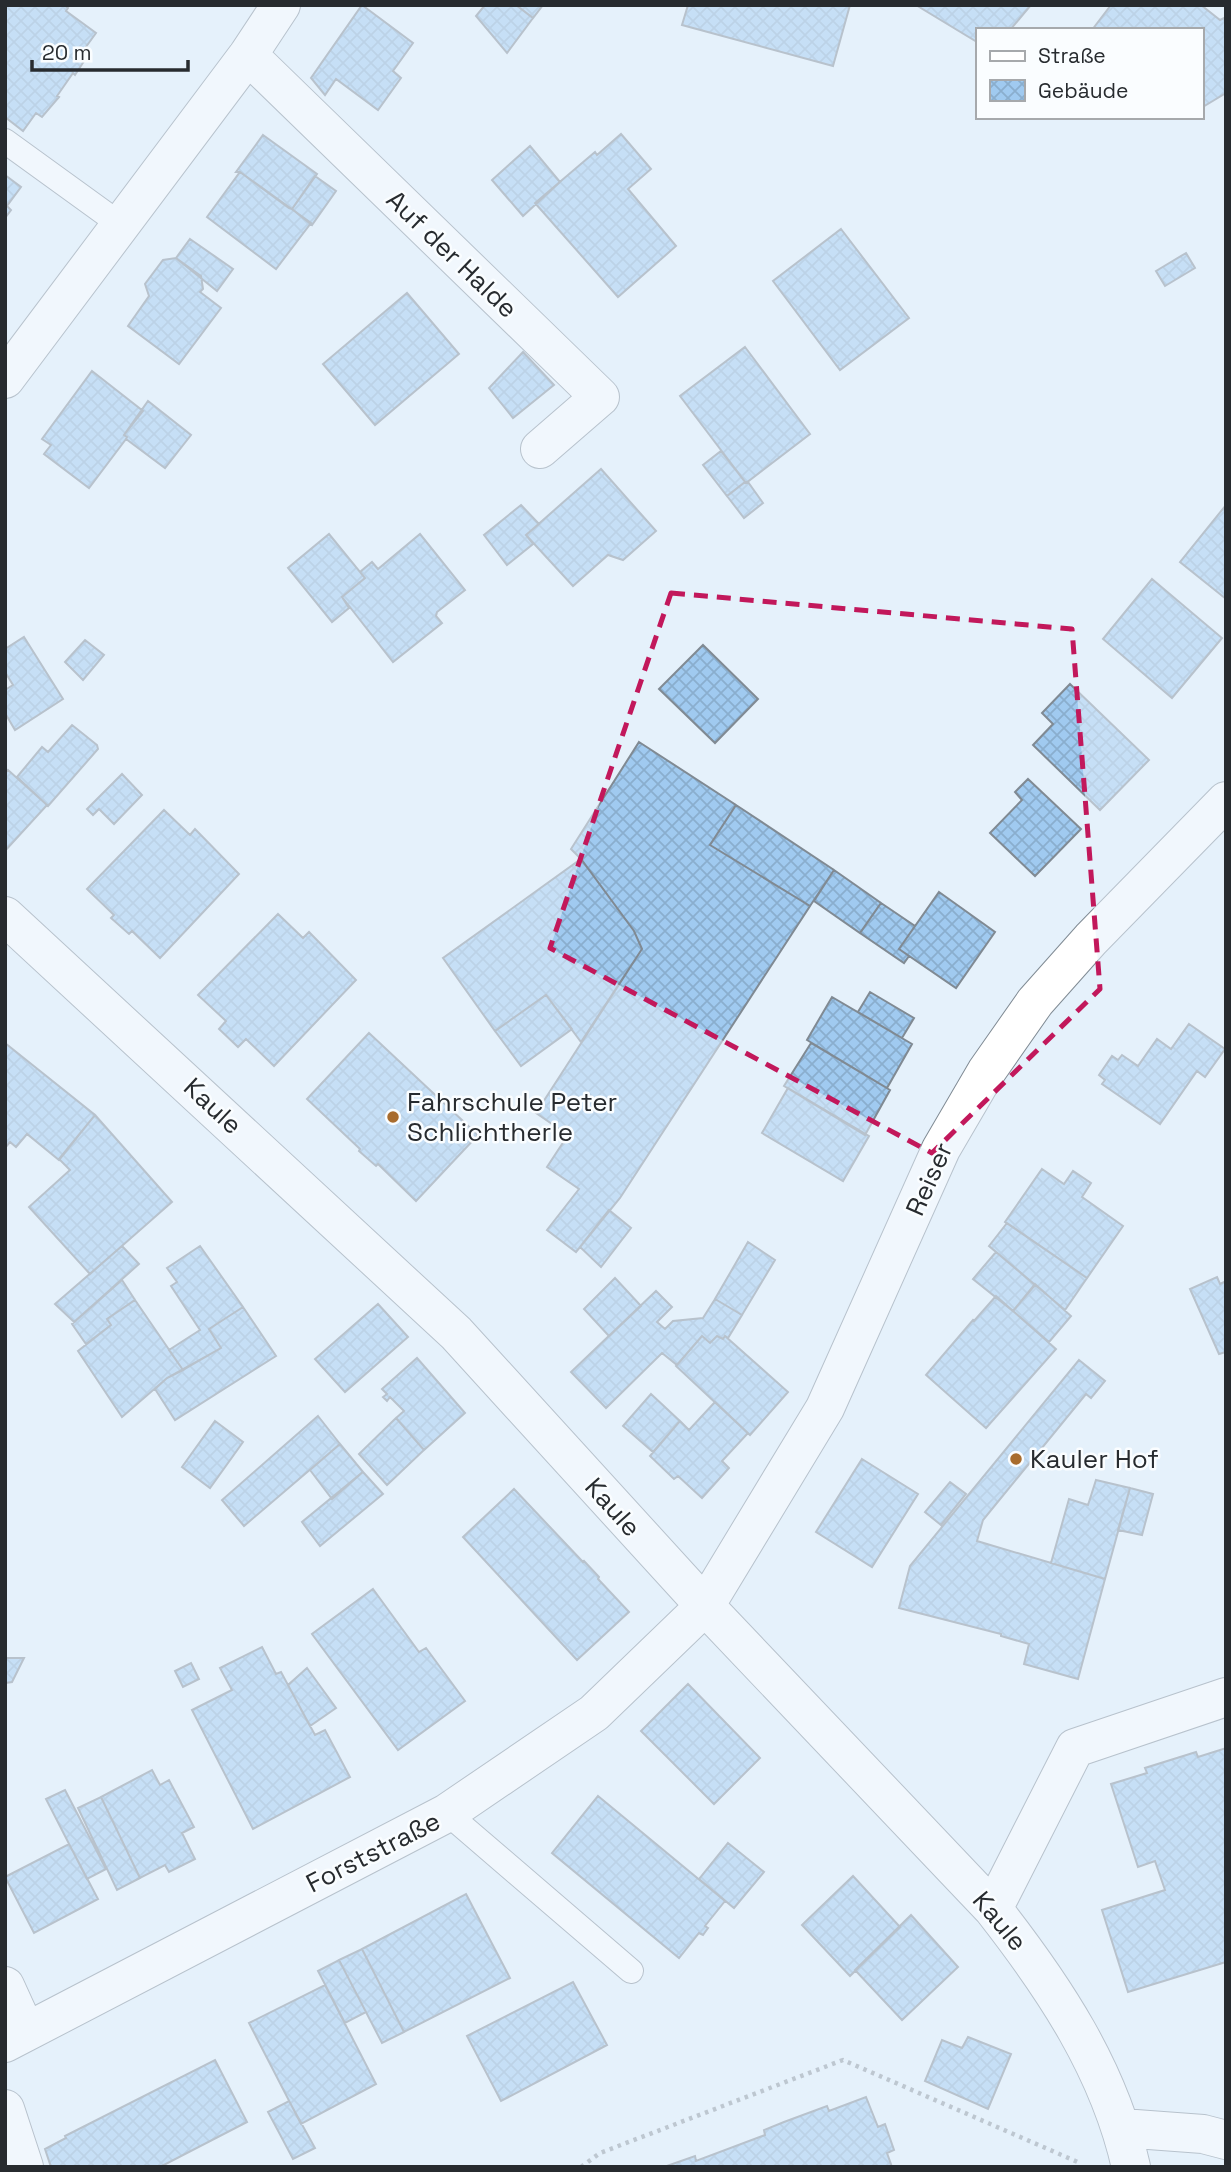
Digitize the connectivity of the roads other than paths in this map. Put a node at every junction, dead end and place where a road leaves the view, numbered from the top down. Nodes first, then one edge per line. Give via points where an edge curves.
1 (281, 5) edge
2 (248, 55) junction
3 (5, 141) edge
4 (121, 225) junction
5 (5, 379) edge
6 (540, 449) dead end
7 (1226, 801) edge
8 (5, 916) edge
9 (705, 1606) junction
10 (1226, 1697) edge
11 (447, 1813) junction
12 (993, 1909) junction
13 (631, 1971) dead end
14 (5, 1986) edge
15 (16, 2038) edge
16 (5, 2109) edge
17 (1122, 2128) junction
18 (1226, 2140) edge
19 (24, 2167) edge
20 (1131, 2167) edge

1 - 2 street
2 - 4 street
2 - 6 street, Auf der Halde via 600,397
3 - 4 lane
4 - 5 street
7 - 9 street, Reiser via 1035,1002 986,1072 941,1149 825,1408
8 - 9 street, Kaule via 456,1333
9 - 11 street, Forststraße via 594,1713
9 - 12 street, Kaule
10 - 12 street via 1075,1748
11 - 13 lane
11 - 15 street, Forststraße
12 - 17 street, Kaule via 1036,1963 1076,2029 1103,2078
14 - 15 street
16 - 19 street
17 - 18 street
17 - 20 street, Kaule

